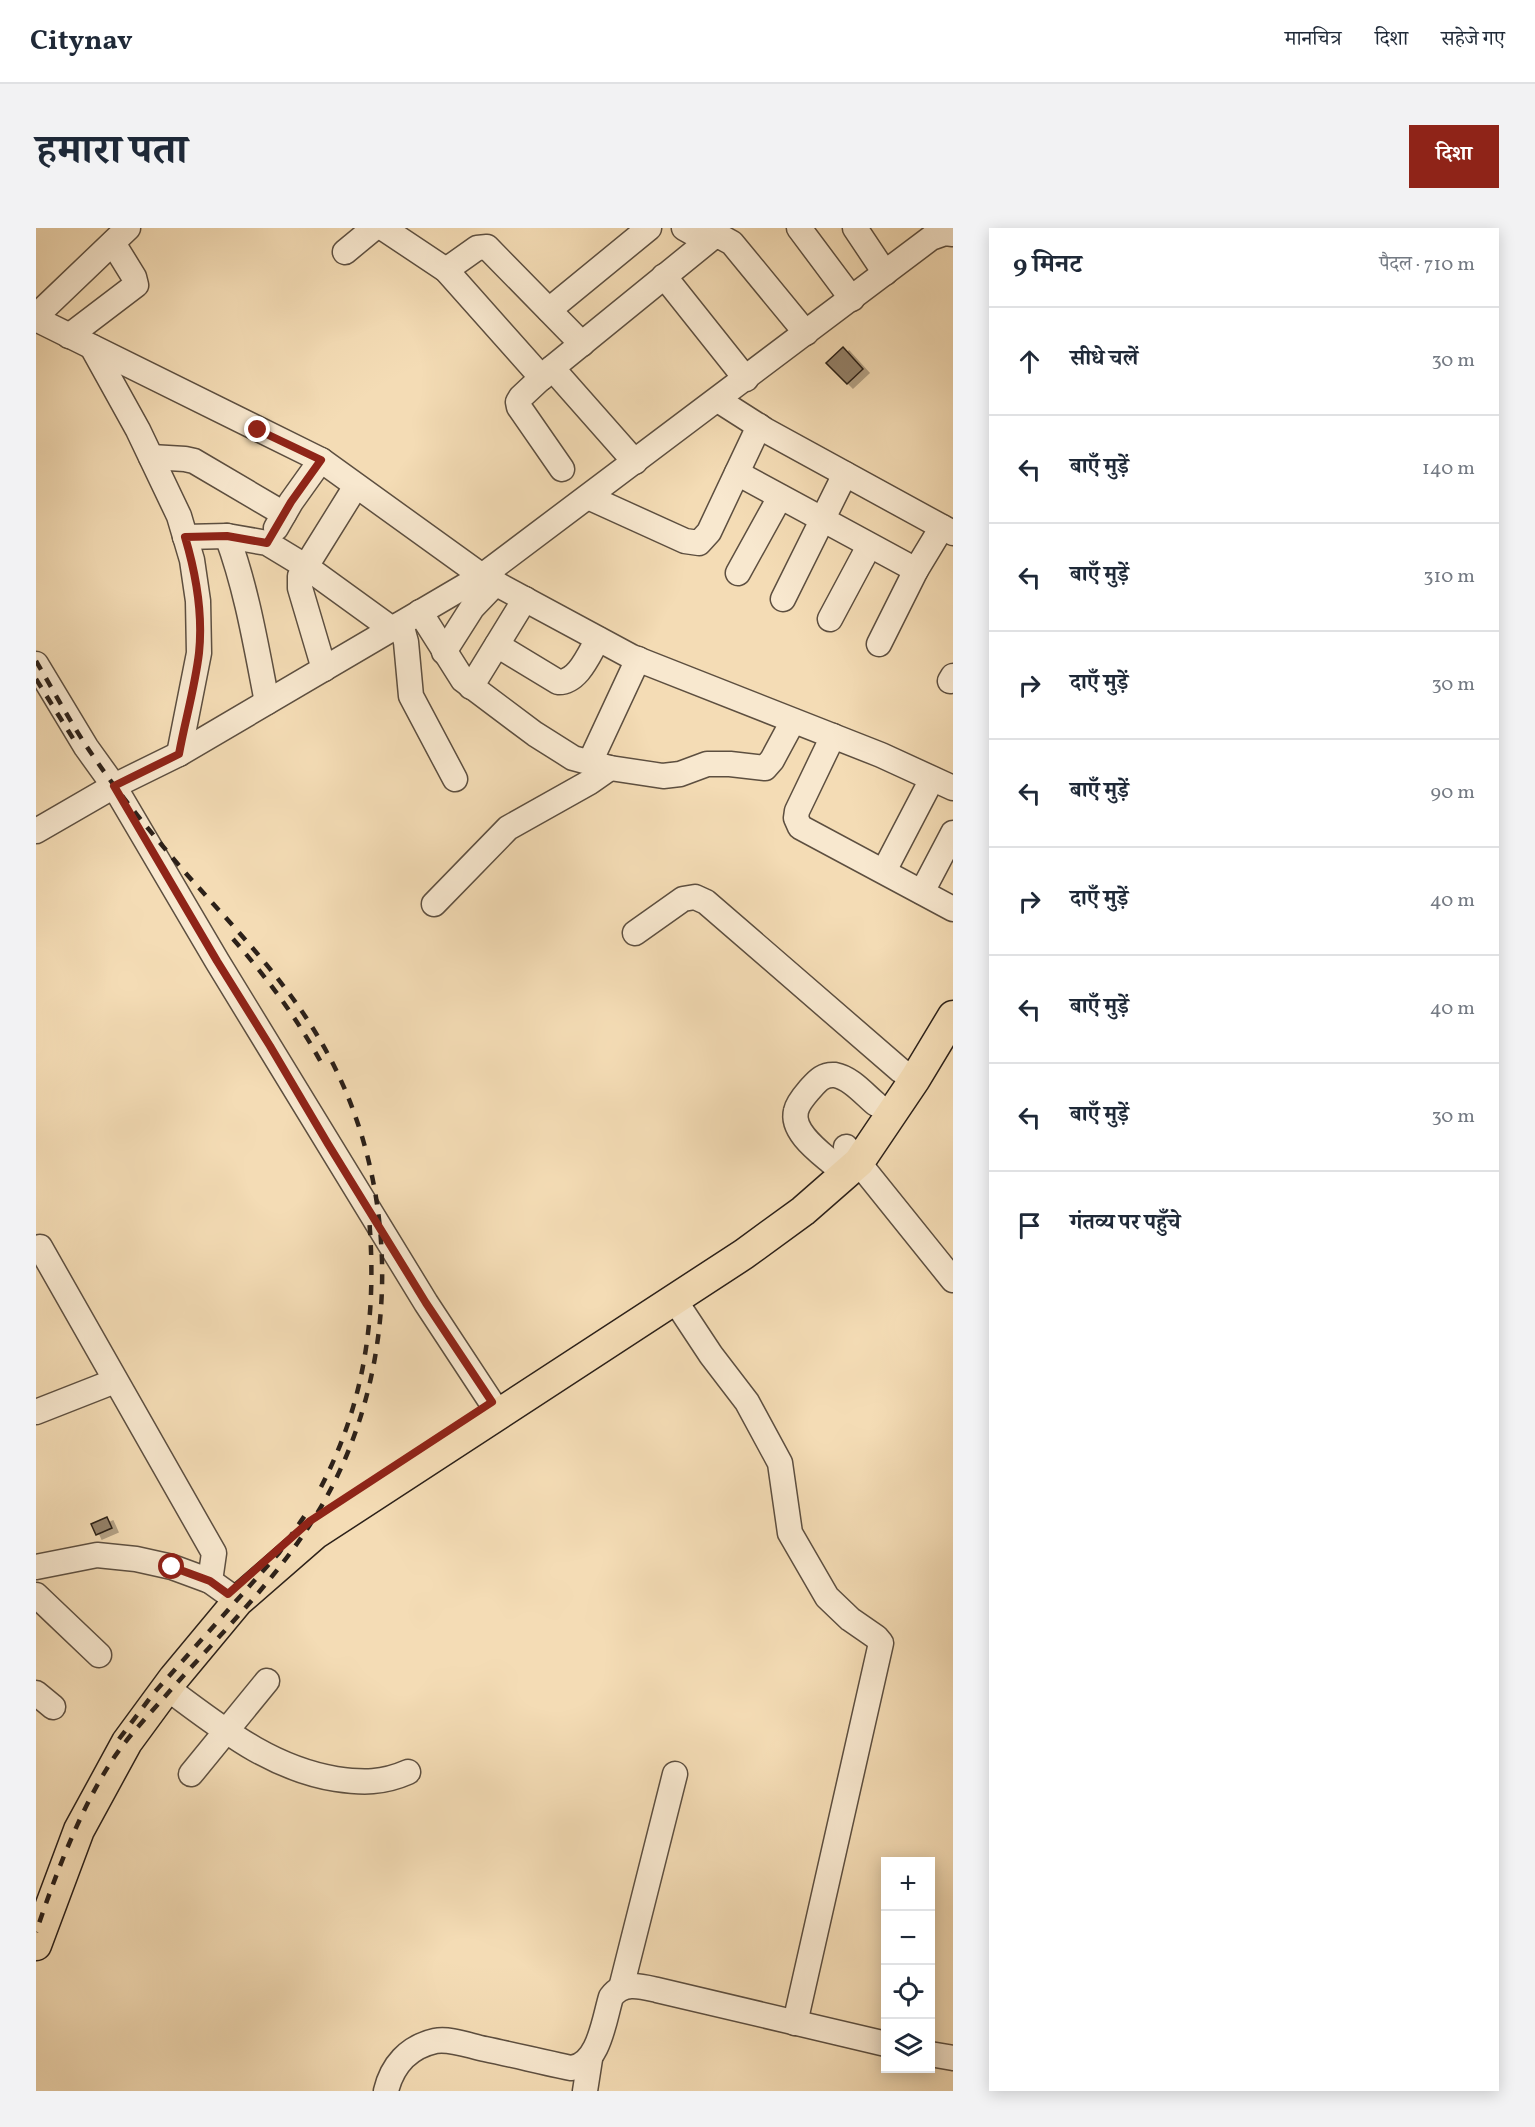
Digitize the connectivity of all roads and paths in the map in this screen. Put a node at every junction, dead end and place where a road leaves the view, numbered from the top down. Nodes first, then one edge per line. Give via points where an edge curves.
1 (374, 228) edge
2 (383, 228) edge
3 (649, 228) edge
4 (684, 228) edge
5 (799, 228) edge
6 (855, 228) edge
7 (953, 234) edge
8 (120, 236) edge
9 (707, 241) junction
10 (345, 252) dead end
11 (446, 270) junction
12 (885, 273) junction
13 (664, 276) junction
14 (852, 299) junction
15 (549, 310) junction
16 (36, 317) edge
17 (806, 333) junction
18 (69, 336) junction
19 (582, 344) junction
20 (92, 347) junction
21 (547, 373) junction
22 (746, 379) junction
23 (718, 400) junction
24 (759, 426) junction
25 (151, 457) junction
26 (321, 460) junction
27 (635, 462) junction
28 (562, 469) dead end
29 (737, 474) junction
30 (845, 474) junction
31 (356, 486) junction
32 (588, 497) junction
33 (780, 497) junction
34 (284, 514) junction
35 (823, 521) junction
36 (948, 530) edge
37 (227, 536) junction
38 (185, 537) junction
39 (267, 543) junction
40 (869, 546) junction
41 (305, 566) junction
42 (916, 570) junction
43 (738, 573) dead end
44 (489, 579) junction
45 (525, 599) junction
46 (783, 599) dead end
47 (830, 619) dead end
48 (404, 622) junction
49 (598, 639) junction
50 (879, 644) dead end
51 (497, 645) junction
52 (444, 652) junction
53 (638, 659) junction
54 (36, 664) edge
55 (324, 669) junction
56 (471, 687) junction
57 (267, 702) junction
58 (794, 721) junction
59 (833, 736) junction
60 (179, 754) junction
61 (600, 765) junction
62 (455, 779) dead end
63 (943, 783) edge
64 (114, 786) junction
65 (36, 831) edge
66 (953, 833) edge
67 (884, 870) junction
68 (922, 892) junction
69 (434, 904) dead end
70 (953, 909) edge
71 (635, 933) dead end
72 (953, 991) edge
73 (953, 1016) edge
74 (908, 1074) junction
75 (876, 1104) junction
76 (845, 1157) junction
77 (36, 1249) edge
78 (953, 1280) edge
79 (656, 1306) junction
80 (115, 1382) junction
81 (496, 1408) junction
82 (36, 1412) edge
83 (36, 1567) edge
84 (226, 1592) junction
85 (36, 1595) edge
86 (99, 1655) dead end
87 (267, 1681) dead end
88 (167, 1688) junction
89 (225, 1732) junction
90 (408, 1772) dead end
91 (192, 1774) dead end
92 (675, 1774) dead end
93 (36, 1905) edge
94 (36, 1945) edge
95 (621, 1988) junction
96 (795, 2024) junction
97 (881, 2043) edge
98 (935, 2055) edge
99 (953, 2058) edge
100 (590, 2059) junction
101 (386, 2091) edge
102 (585, 2091) edge

1 - 10 street
2 - 11 street
3 - 15 street
4 - 9 street
5 - 14 street
6 - 12 street
7 - 12 street via 937,235
8 - 16 street
8 - 18 street via 136,285
9 - 13 street
9 - 17 street via 721,237 732,243
11 - 15 street via 477,248 487,247
11 - 21 street
12 - 14 street
13 - 19 street
13 - 22 street
14 - 17 street
15 - 19 street
16 - 18 street
17 - 22 street
18 - 20 street
19 - 21 street
20 - 25 street
20 - 26 street
21 - 27 street
21 - 28 street via 518,402
22 - 23 street
23 - 24 street
23 - 27 street
24 - 29 street
24 - 30 street
25 - 34 street via 194,461
25 - 38 street
26 - 31 street
26 - 34 street
27 - 32 street
29 - 32 street via 699,543 685,541
29 - 33 street
30 - 35 street
30 - 36 street
31 - 41 street
31 - 44 street
32 - 44 street
33 - 35 street
33 - 43 street
34 - 39 street
35 - 40 street
35 - 46 street
36 - 42 street
37 - 38 street
37 - 39 street
37 - 57 street via 244,587
38 - 60 street via 198,601 199,652
39 - 41 street
40 - 42 street
40 - 47 street
41 - 48 street
41 - 55 street via 300,588
42 - 50 street
44 - 45 street
44 - 48 street
44 - 52 street
45 - 49 street
45 - 51 street
48 - 52 street
48 - 55 street
48 - 62 street via 411,696
49 - 51 street via 573,678 563,682
49 - 53 street
51 - 56 street
52 - 56 street
53 - 58 street
53 - 61 street
54 - 64 street
55 - 57 street
56 - 61 street via 557,749
57 - 60 street
58 - 59 street
58 - 61 street via 765,768 707,764 672,776
59 - 63 street
59 - 67 street via 797,811 797,823 809,833
60 - 64 street
61 - 69 street via 590,782 508,828
63 - 67 street
64 - 65 street
64 - 81 street via 419,1293
66 - 68 street
67 - 68 street
68 - 70 street
71 - 74 street via 683,898 706,902
72 - 74 main road
73 - 74 main road
74 - 75 main road
74 - 76 main road
75 - 76 main road
75 - 76 street via 846,1079 833,1075 820,1079 801,1100 795,1112 797,1123 810,1145
76 - 78 street
76 - 79 main road via 803,1211 744,1254
77 - 80 street via 40,1247
79 - 81 main road
79 - 96 street via 711,1355 747,1402 780,1463 790,1533 827,1597 881,1643
80 - 82 street
80 - 84 street via 214,1553
81 - 84 main road
83 - 84 street via 97,1556 136,1559 172,1567
84 - 88 main road
84 - 93 main road via 118,1732 69,1826
85 - 86 street
87 - 89 street
88 - 89 street
88 - 94 main road via 127,1742 79,1830
89 - 90 street via 266,1756 324,1777 365,1783
89 - 91 street
92 - 95 street
95 - 96 street via 640,1986
95 - 100 street via 610,1997
96 - 97 street
98 - 99 street
100 - 101 street via 571,2068 435,2041 399,2061
100 - 102 street

